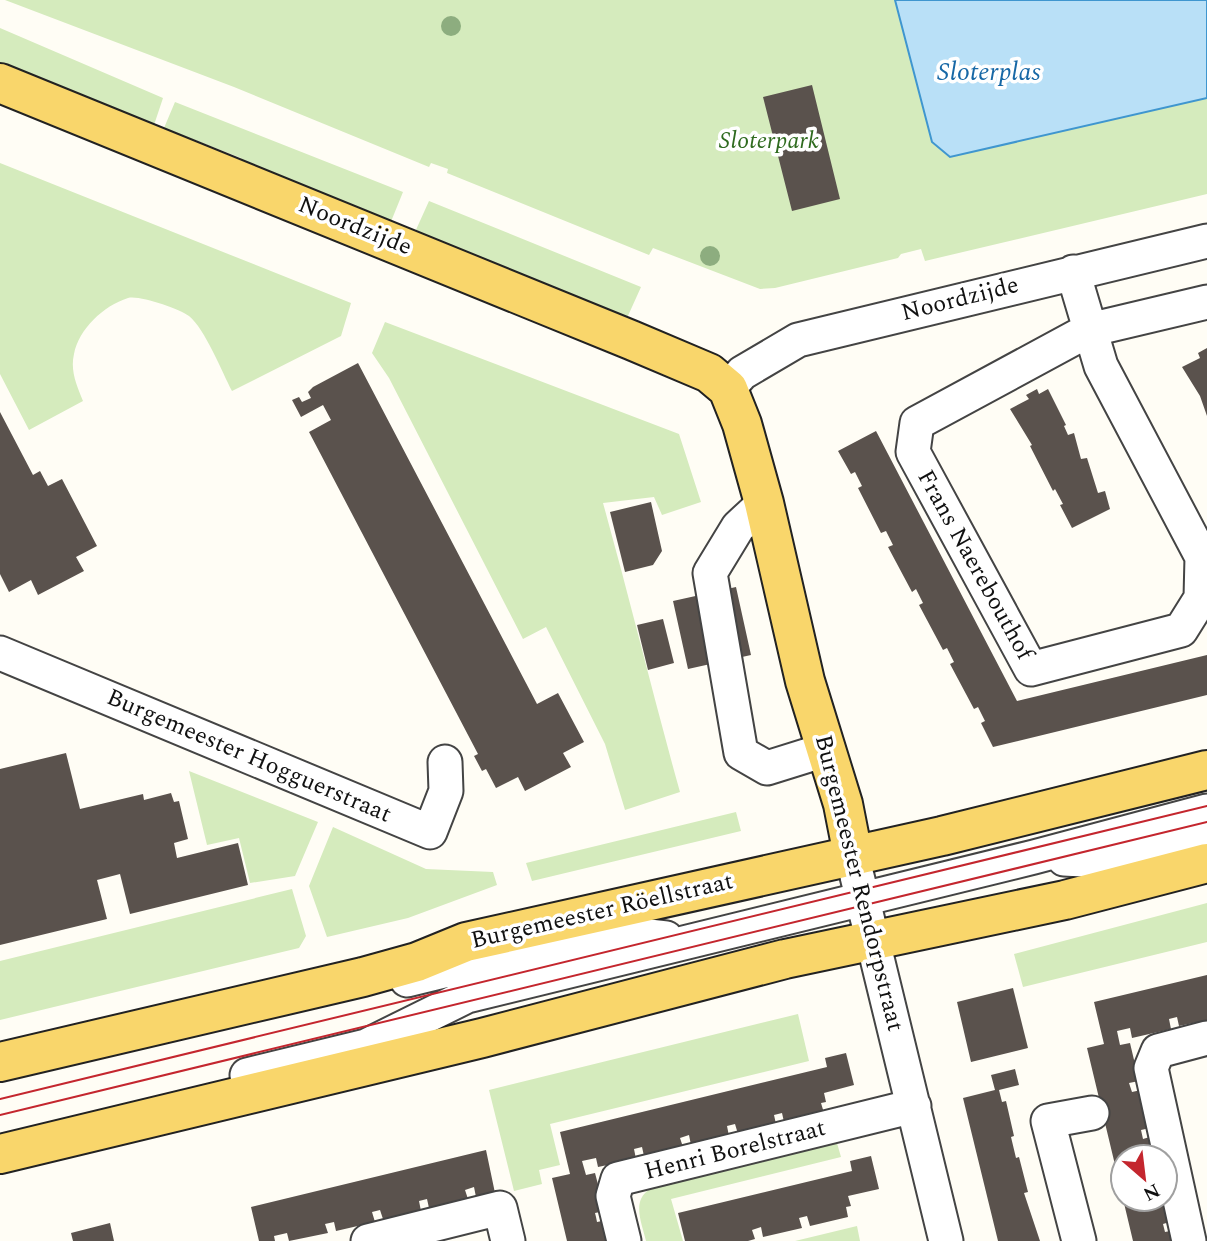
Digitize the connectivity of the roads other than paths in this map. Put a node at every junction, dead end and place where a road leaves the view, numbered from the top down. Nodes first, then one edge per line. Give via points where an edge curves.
1 (0, 83) edge
2 (1207, 241) edge
3 (1073, 272) junction
4 (1207, 302) edge
5 (1088, 330) junction
6 (719, 381) junction
7 (764, 503) junction
8 (0, 653) edge
9 (828, 749) junction
10 (445, 762) dead end
11 (1207, 770) edge
12 (1207, 811) edge
13 (1207, 841) edge
14 (852, 855) junction
15 (1034, 858) junction
16 (1207, 863) edge
17 (861, 898) junction
18 (871, 941) junction
19 (678, 943) junction
20 (1207, 1038) edge
21 (0, 1062) edge
22 (0, 1079) edge
23 (914, 1106) junction
24 (1092, 1113) dead end
25 (0, 1135) edge
26 (0, 1154) edge
27 (368, 1241) edge
28 (508, 1241) edge
29 (624, 1241) edge
30 (946, 1241) edge
31 (1079, 1241) edge
32 (1189, 1241) edge

1 - 6 main road, Noordzijde
2 - 3 street, Noordzijde
3 - 5 street, Frans Naerebouthof
3 - 6 street, Noordzijde via 798,340
4 - 5 street
5 - 5 street, Frans Naerebouthof via 1101,366 1202,557 1201,598 1181,630 1031,669 913,452 917,423
6 - 7 main road, Burgemeester Rendorpstraat via 742,424
7 - 9 main road, Burgemeester Rendorpstraat via 805,681
7 - 9 street via 738,527 710,573 741,752 767,768
8 - 10 street, Burgemeester Hogguerstraat via 430,832 446,791
9 - 14 main road, Burgemeester Rendorpstraat via 848,821
11 - 14 main road, Burgemeester Röellstraat
12 - 15 street, Burgemeester Röellstraat
13 - 15 street, Burgemeester Röellstraat via 1119,862
14 - 17 street, Burgemeester Rendorpstraat
14 - 21 main road, Burgemeester Röellstraat via 466,942 417,962 363,976
15 - 17 street, Burgemeester Röellstraat
16 - 18 main road via 1065,900
17 - 18 street, Burgemeester Rendorpstraat
17 - 19 street, Burgemeester Röellstraat
18 - 23 street, Burgemeester Rendorpstraat
18 - 26 main road
19 - 22 street, Burgemeester Röellstraat via 606,931
19 - 25 street, Burgemeester Röellstraat via 467,996 366,1046
20 - 32 street via 1158,1051 1151,1068
23 - 29 street, Henri Borelstraat via 618,1179 613,1196
23 - 30 street, Burgemeester Rendorpstraat
24 - 31 street via 1048,1121
27 - 28 street via 500,1208

